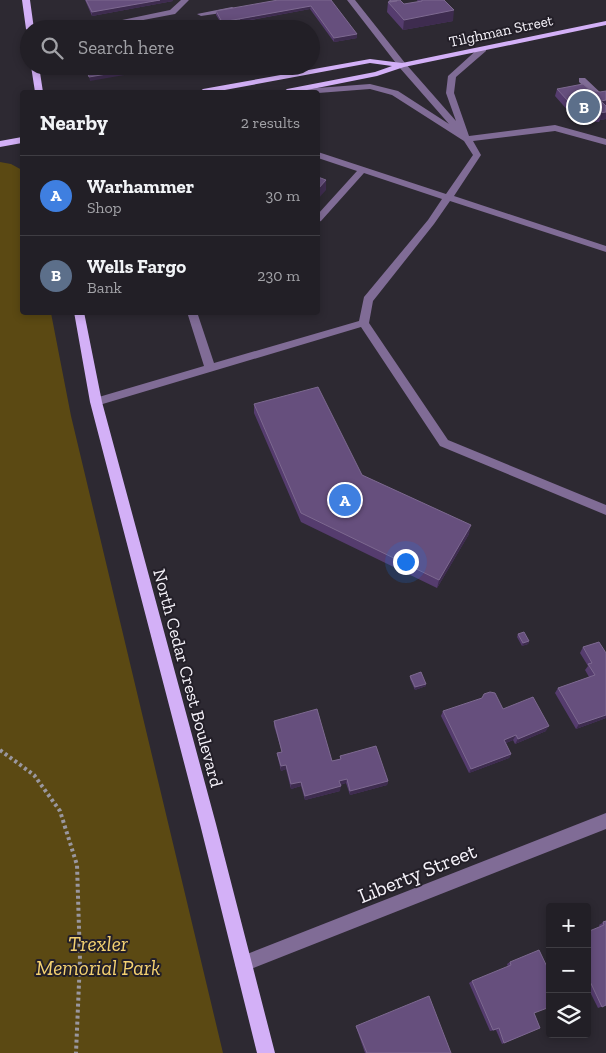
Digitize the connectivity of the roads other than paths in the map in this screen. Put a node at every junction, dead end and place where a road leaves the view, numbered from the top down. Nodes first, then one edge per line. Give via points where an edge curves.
1 (26, 0) edge
2 (185, 0) edge
3 (351, 0) edge
4 (236, 8) edge
5 (201, 14) dead end
6 (29, 20) edge
7 (130, 20) edge
8 (606, 23) edge
9 (483, 49) junction
10 (402, 65) junction
11 (320, 70) edge
12 (36, 75) edge
13 (295, 75) edge
14 (582, 80) dead end
15 (39, 90) edge
16 (214, 90) edge
17 (297, 90) edge
18 (320, 91) edge
19 (602, 98) edge
20 (467, 139) junction
21 (20, 140) edge
22 (606, 142) edge
23 (0, 144) edge
24 (320, 156) edge
25 (362, 170) junction
26 (448, 198) junction
27 (320, 218) edge
28 (606, 249) edge
29 (80, 315) edge
30 (193, 315) edge
31 (364, 322) junction
32 (210, 368) junction
33 (96, 402) junction
34 (606, 510) edge
35 (606, 821) edge
36 (243, 964) junction
37 (266, 1053) edge

1 - 6 main road
2 - 7 street via 172,12
3 - 10 street
4 - 5 street
8 - 9 main road, Tilghman Street
9 - 10 main road, Tilghman Street
9 - 20 street via 452,76 450,93
10 - 11 main road, Tilghman Street via 370,61
10 - 17 main road, Tilghman Street via 377,74
10 - 20 street
12 - 15 main road
13 - 16 main road, Tilghman Street
14 - 19 street
18 - 20 street via 370,86 395,93
20 - 22 street via 555,128
20 - 26 street via 477,155
21 - 23 main road
24 - 25 street
25 - 26 street
25 - 27 street
26 - 28 street
26 - 31 street via 368,300
29 - 33 main road, North Cedar Crest Boulevard
30 - 32 street
31 - 32 street
31 - 34 street via 444,443
32 - 33 street
33 - 36 main road, North Cedar Crest Boulevard
35 - 36 street, Liberty Street
36 - 37 main road, North Cedar Crest Boulevard

